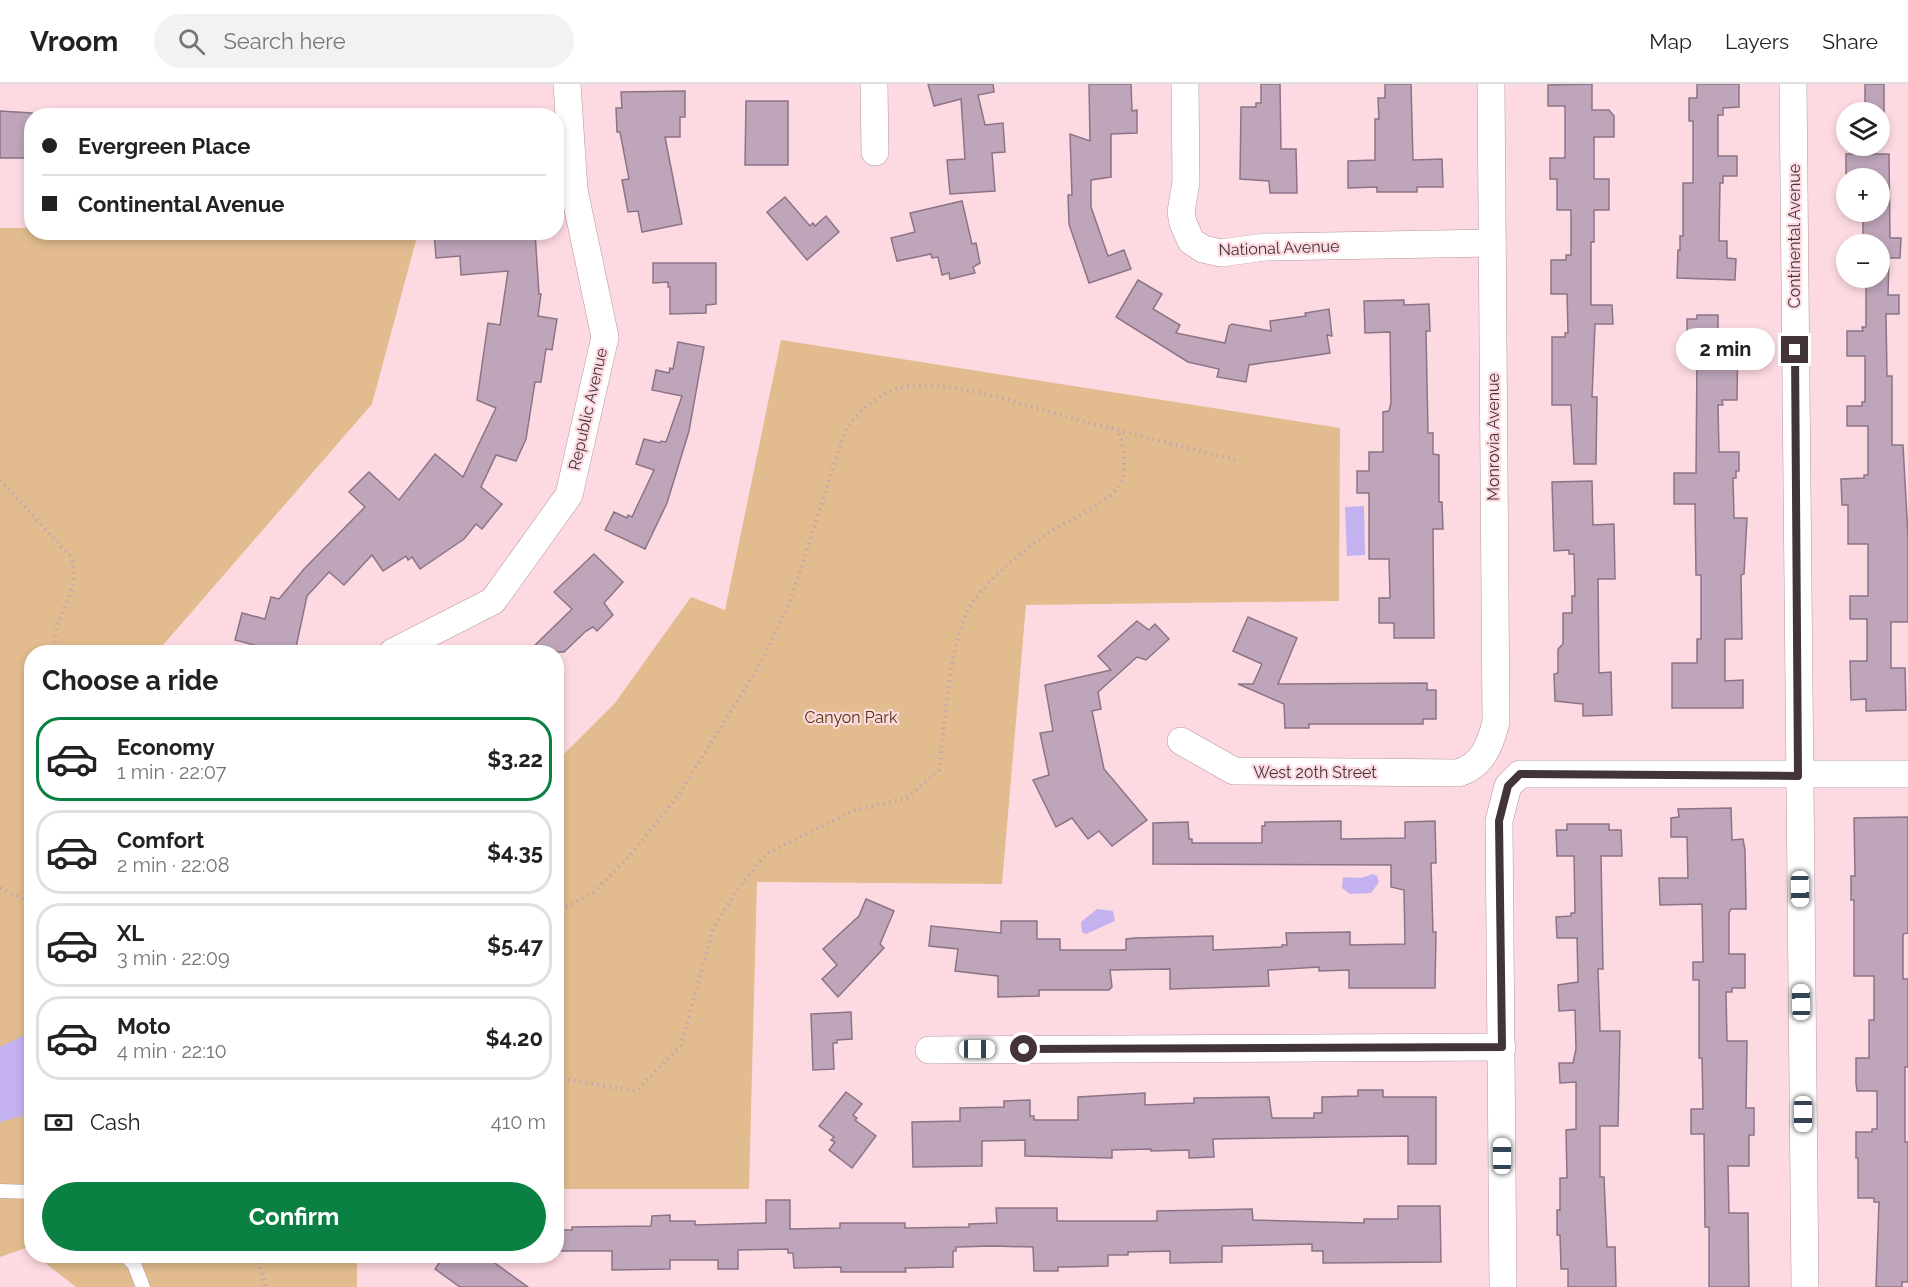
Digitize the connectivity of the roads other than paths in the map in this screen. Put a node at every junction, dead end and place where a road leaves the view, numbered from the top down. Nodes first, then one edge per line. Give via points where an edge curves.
1 (567, 84) edge
2 (874, 84) edge
3 (1185, 84) edge
4 (1491, 84) edge
5 (1793, 84) edge
6 (875, 152) dead end
7 (1492, 243) junction
8 (407, 645) edge
9 (1180, 741) dead end
10 (1458, 773) joint
11 (1908, 774) edge
12 (1798, 776) junction
13 (1502, 1047) junction
14 (929, 1050) dead end
15 (0, 1191) edge
16 (24, 1192) edge
17 (133, 1263) edge
18 (143, 1287) edge
19 (1503, 1287) edge
20 (1804, 1287) edge

1 - 8 street, Republic Avenue via 574,190 605,337 569,495 493,601
2 - 6 street
3 - 7 street, National Avenue via 1186,182 1181,212 1191,241 1203,249 1221,253 1265,247
4 - 7 street, Monrovia Avenue
5 - 12 street, Continental Avenue
7 - 10 street, Monrovia Avenue via 1496,722 1484,755 1470,769
9 - 10 street, West 20th Street via 1234,771
11 - 12 street
12 - 13 street via 1520,774 1508,786 1499,821
12 - 20 street, Continental Avenue
13 - 14 street
13 - 19 street
15 - 16 lane
17 - 18 lane

